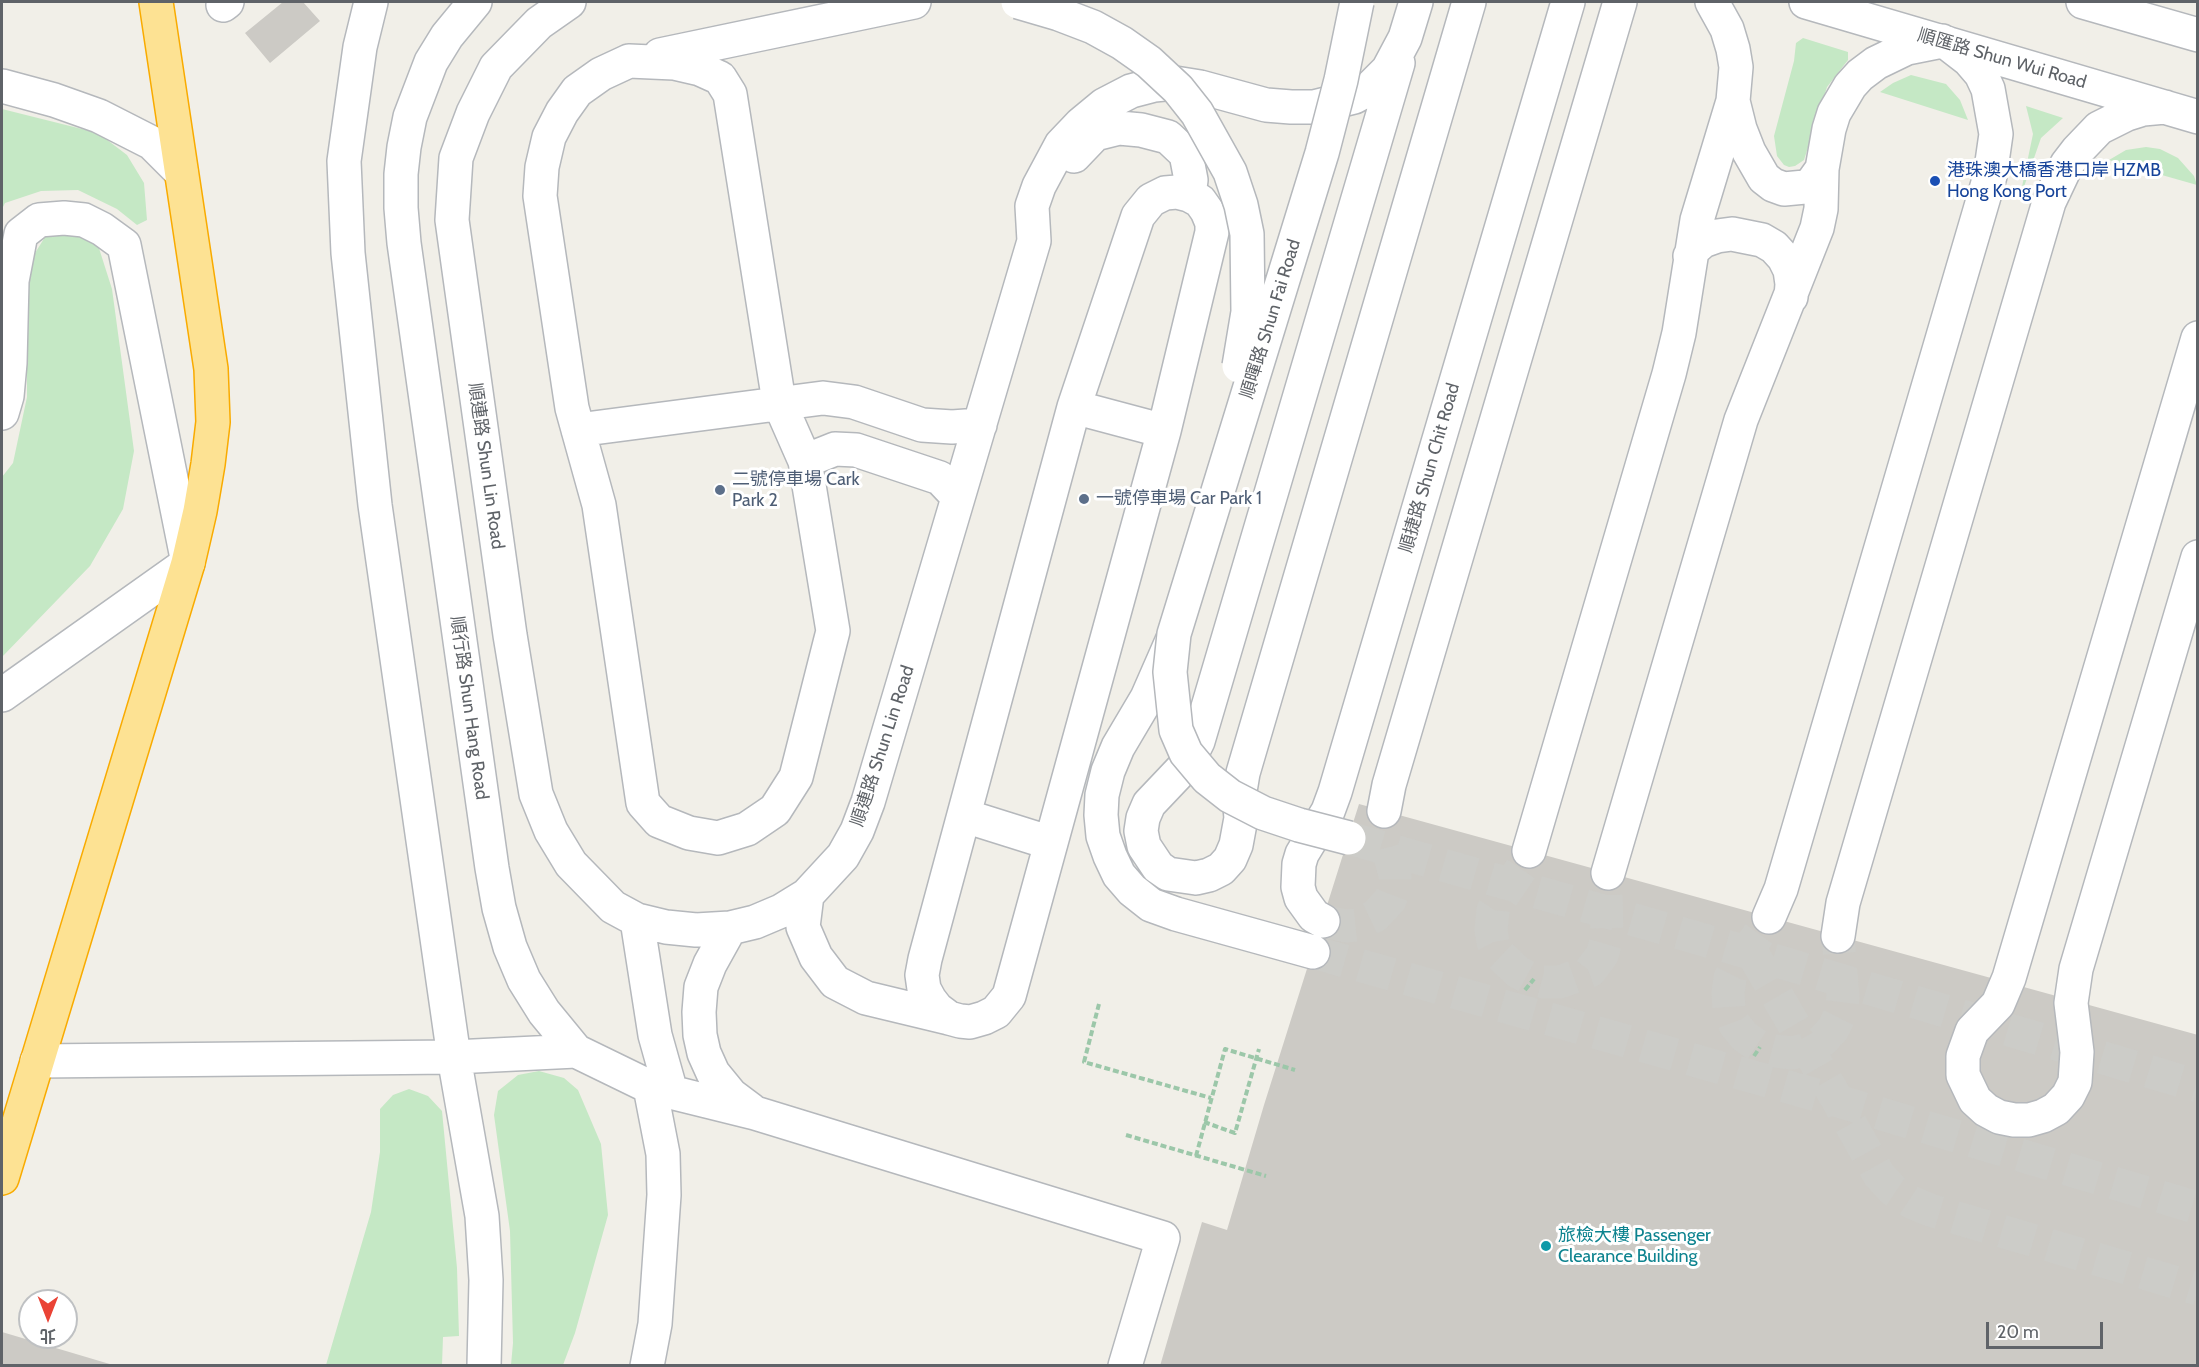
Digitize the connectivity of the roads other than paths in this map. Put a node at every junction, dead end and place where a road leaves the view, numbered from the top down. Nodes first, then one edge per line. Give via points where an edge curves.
1 (156, 2) edge
2 (371, 2) edge
3 (475, 2) edge
4 (569, 2) edge
5 (914, 2) edge
6 (1018, 2) edge
7 (1357, 2) edge
8 (1416, 2) edge
9 (1469, 2) edge
10 (1568, 2) edge
11 (1620, 2) edge
12 (1712, 2) edge
13 (1806, 2) edge
14 (2083, 2) edge
15 (530, 12) edge
16 (2198, 35) edge
17 (1405, 38) junction
18 (1944, 42) junction
19 (629, 62) junction
20 (2, 86) edge
21 (1733, 101) junction
22 (2184, 116) edge
23 (1822, 169) junction
24 (181, 172) junction
25 (1190, 195) junction
26 (1034, 242) junction
27 (1690, 256) junction
28 (1790, 299) junction
29 (2198, 338) edge
30 (779, 402) junction
31 (1074, 407) junction
32 (2, 413) edge
33 (980, 425) junction
34 (578, 430) junction
35 (1164, 431) junction
36 (805, 461) junction
37 (1221, 486) junction
38 (958, 497) junction
39 (2198, 557) edge
40 (188, 563) junction
41 (1174, 634) junction
42 (2, 695) edge
43 (1384, 811) tunnel mouth
44 (965, 816) junction
45 (1349, 838) tunnel mouth
46 (1051, 843) junction
47 (1529, 851) tunnel mouth
48 (1608, 873) tunnel mouth
49 (807, 895) junction
50 (1769, 917) tunnel mouth
51 (637, 920) junction
52 (1323, 921) tunnel mouth
53 (730, 928) junction
54 (1838, 936) tunnel mouth
55 (1313, 952) tunnel mouth
56 (949, 1018) junction
57 (576, 1051) junction
58 (454, 1057) junction
59 (37, 1061) junction
60 (660, 1089) junction
61 (755, 1113) junction
62 (2, 1178) edge
63 (484, 1365) edge
64 (647, 1365) edge
65 (1125, 1365) edge

1 - 24 highway
2 - 58 street via 360,47 344,162 348,253 375,505
3 - 57 street, 順行路 Shun Hang Road via 447,36 423,80 410,117 401,174 404,243 499,908 524,980
4 - 15 street, 順連路 Shun Lin Road
5 - 19 street
6 - 37 street, bridge via 1094,27 1149,62 1197,113 1230,172 1247,234 1248,312
7 - 37 street, 順暉路 Shun Fai Road, bridge via 1322,153
8 - 17 street, 順連路 Shun Lin Road
9 - 17 street via 1243,773 1236,845 1230,859 1209,875 1196,878 1168,874 1158,867 1144,846 1143,818 1149,804 1186,765 1198,741
10 - 52 street, 順捷路 Shun Chit Road via 1335,792 1299,864 1301,898 1314,916
11 - 43 street
12 - 21 street via 1727,28 1733,49
13 - 18 street, 順匯路 Shun Wui Road
14 - 16 street
15 - 51 street, 順連路 Shun Lin Road via 496,67 456,158 452,220 536,795 570,864 613,907
17 - 26 street, 順連路 Shun Lin Road via 1378,82 1338,102 1314,107 1266,105 1175,83 1131,91 1104,105 1061,145 1048,167 1032,206
18 - 22 street, 順匯路 Shun Wui Road
18 - 23 street via 1921,44 1892,54 1860,75 1834,113
18 - 50 street via 1969,60 1988,88 1996,134 1990,176 1781,889
19 - 30 street via 674,63 700,69 720,78 730,94
19 - 34 street via 601,74 577,91 549,137 542,167 540,196
20 - 24 street via 99,116 152,143
21 - 23 street via 1749,152 1764,178 1773,185 1784,189 1806,187
21 - 27 street
22 - 54 street via 2143,109 2099,128 2077,150 2056,183 1843,903
23 - 28 street via 1818,228
24 - 40 highway via 212,369 213,422
25 - 26 street via 1186,154 1168,137 1119,128 1095,134 1065,169
25 - 31 street via 1178,192 1158,196 1138,216
25 - 35 street via 1207,211 1212,232
26 - 33 street, 順連路 Shun Lin Road
27 - 28 street via 1703,242 1717,236 1732,234 1762,240 1774,247 1790,270
27 - 47 street via 1669,374
28 - 48 street via 1741,420
29 - 39 street via 2009,978 1998,1004 1972,1031 1963,1056 1963,1075 1975,1100 1999,1117 2029,1120 2043,1116 2056,1109 2075,1082 2078,1052 2072,1003 2076,969
30 - 33 street via 823,398 854,402 922,425
30 - 34 street
30 - 36 street
31 - 35 street
31 - 44 street
32 - 40 street via 10,363 12,281 21,234 39,220 84,220 124,245
33 - 38 street, 順連路 Shun Lin Road
34 - 36 street via 599,505 643,803 659,821 689,833 718,838 747,829 775,810 796,777 833,631
35 - 46 street
36 - 38 street via 835,449 856,450 940,478
37 - 41 street, 順暉路 Shun Fai Road, bridge
38 - 49 street, 順連路 Shun Lin Road via 858,831 843,856
40 - 42 street
40 - 59 highway
41 - 45 street, 順暉路 Shun Fai Road, bridge via 1170,672 1176,730 1186,753 1207,778 1230,796 1263,813
41 - 55 street, 順暉路 Shun Fai Road, bridge via 1155,681 1108,771 1101,815 1110,856 1119,875 1151,905
44 - 46 street
44 - 56 street via 922,975 930,1000
46 - 56 street via 1009,996 996,1012 984,1018 970,1022
49 - 53 street, 順連路 Shun Lin Road via 781,911
49 - 56 street via 803,927 816,957 835,982 866,998
51 - 53 street, 順連路 Shun Lin Road via 696,930
51 - 60 street
53 - 61 street via 701,987 700,1035 713,1073 731,1095
57 - 58 street
57 - 60 street, 順行路 Shun Hang Road
58 - 59 street
58 - 63 street via 482,1216 486,1280
59 - 62 highway
60 - 61 street, 順行路 Shun Hang Road
60 - 64 street via 664,1195 655,1324
61 - 65 street, 順行路 Shun Hang Road via 1163,1238

